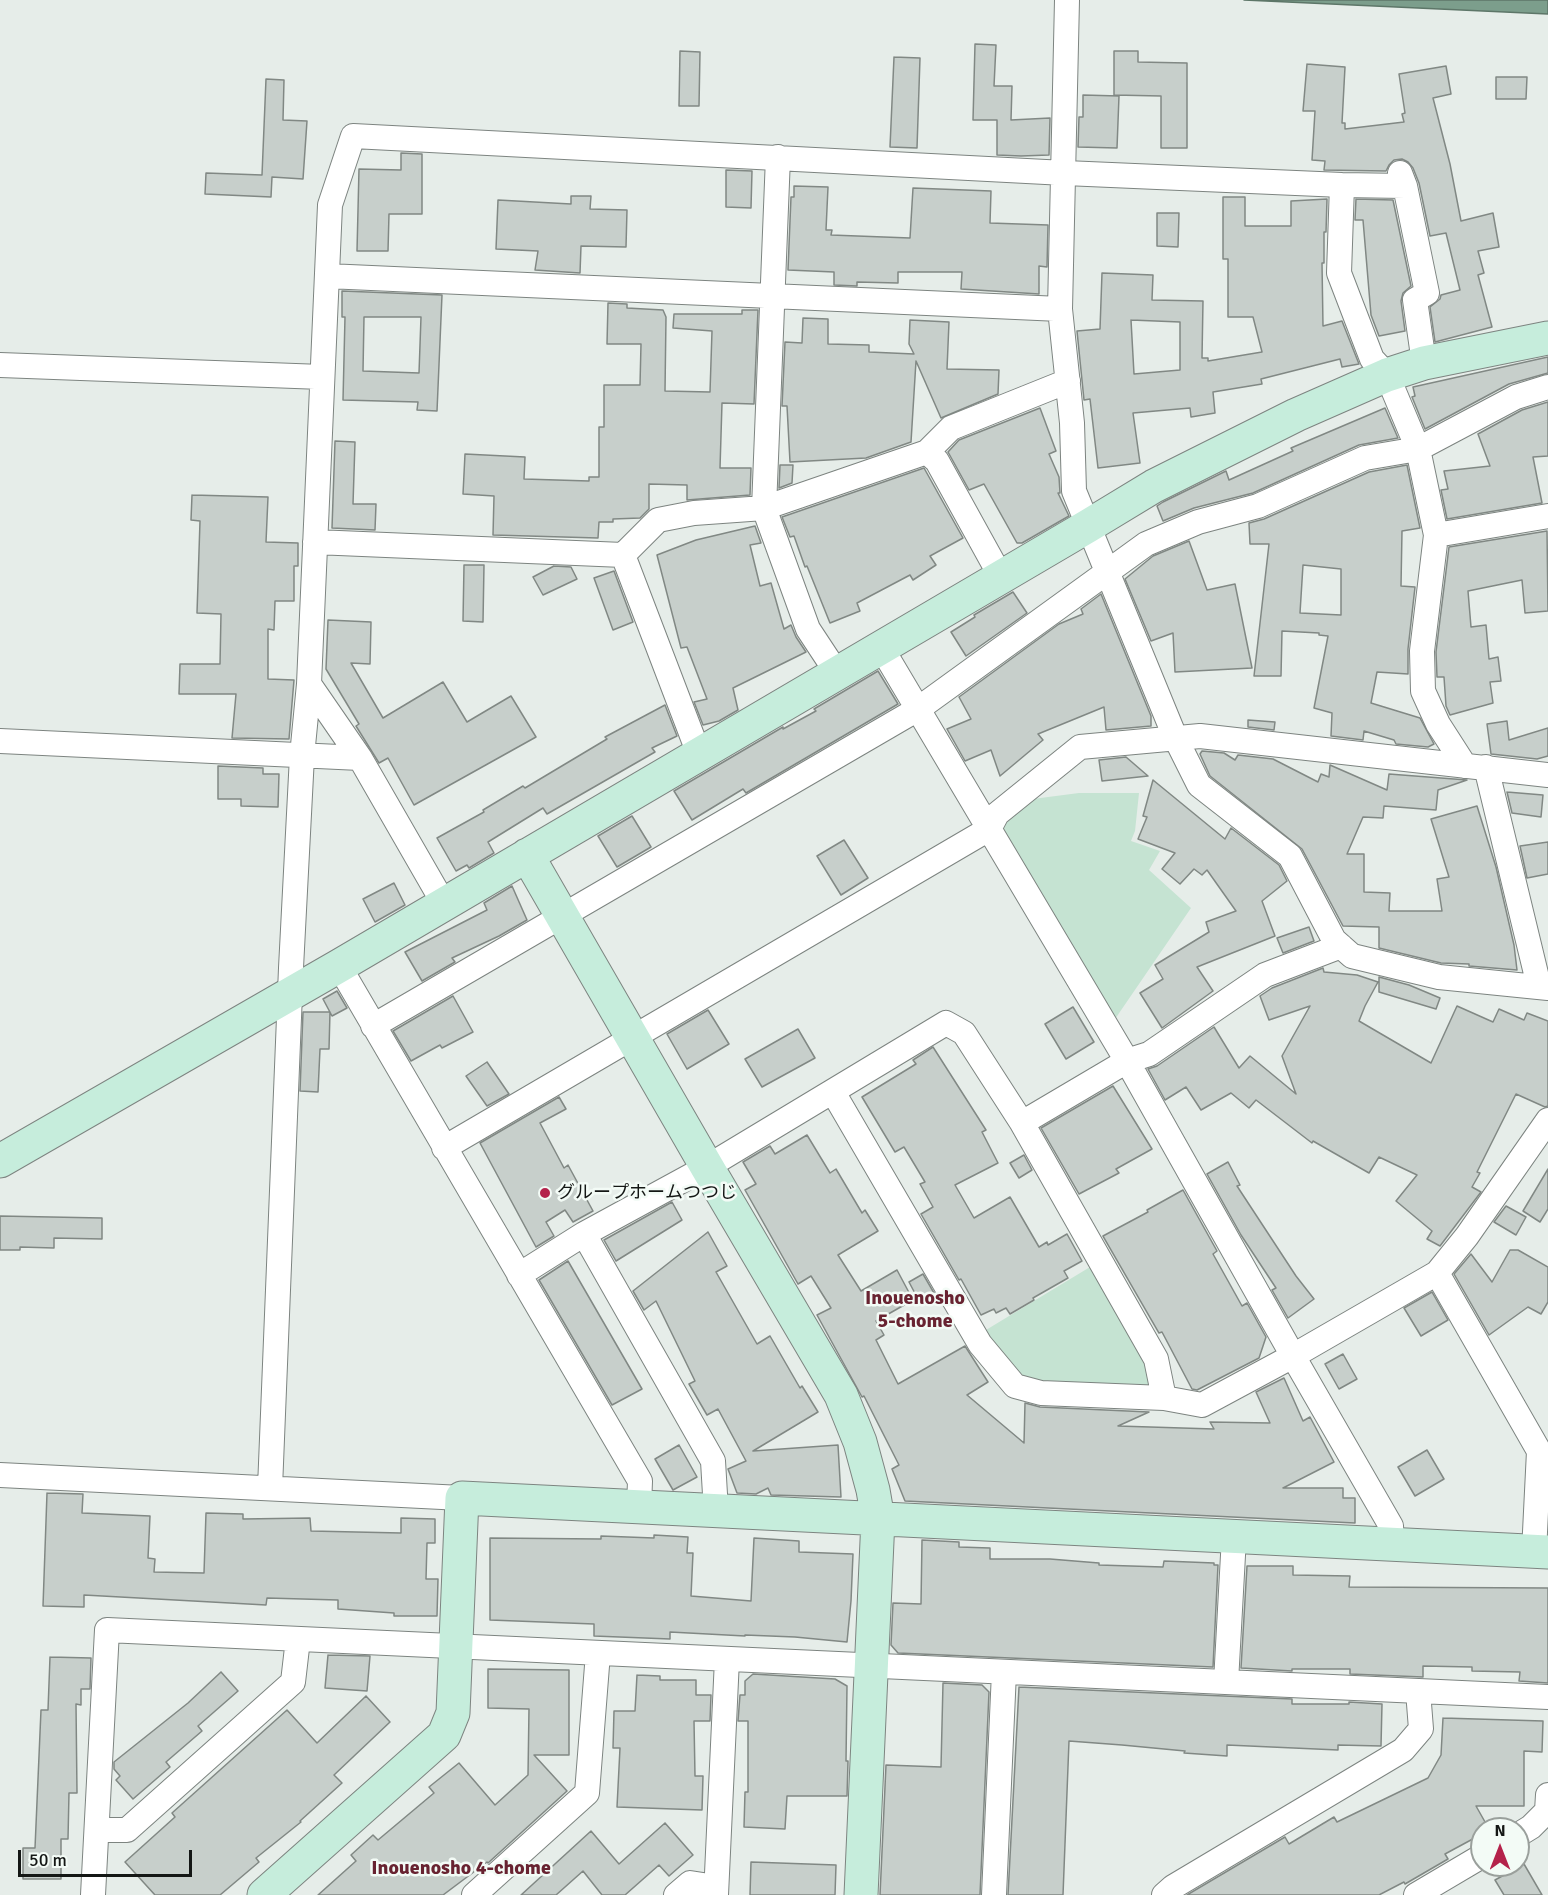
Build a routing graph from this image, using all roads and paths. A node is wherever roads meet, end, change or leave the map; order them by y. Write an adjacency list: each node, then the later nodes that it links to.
1 (1067, 0): 3 (street)
2 (778, 157): 3 (street); 5 (street); 6 (street)
3 (1065, 172): 4 (street); 7 (street)
4 (1342, 185): 9 (street); 11 (street)
5 (327, 276): 6 (street); 12 (street)
6 (771, 297): 7 (street); 17 (street)
7 (1060, 309): 13 (street)
8 (1548, 338): 9 (street)
9 (1424, 363): 11 (street)
10 (0, 365): 12 (street)
11 (1388, 375): 15 (street); 19 (street)
12 (322, 377): 21 (street)
13 (1068, 381): 16 (street); 19 (street)
14 (1548, 387): 15 (street)
15 (1418, 449): 20 (street); 23 (street)
16 (927, 452): 17 (street); 24 (street)
17 (764, 508): 22 (street); 26 (street)
18 (1548, 516): 20 (street)
19 (1088, 526): 23 (street); 24 (street)
20 (1436, 535): 34 (street)
21 (315, 542): 22 (street); 27 (street)
22 (623, 555): 31 (street)
23 (1108, 571): 28 (street); 29 (street)
24 (1001, 577): 25 (street)
25 (881, 647): 26 (street); 28 (street)
26 (837, 673): 31 (street)
27 (309, 684): 32 (street); 33 (street)
28 (918, 709): 36 (street); 39 (street)
29 (1175, 737): 34 (street); 36 (street); 40 (street)
30 (0, 741): 32 (street)
31 (699, 754): 37 (street)
32 (302, 756): 33 (street); 43 (street)
33 (360, 758): 38 (street)
34 (1476, 767): 35 (street); 42 (street)
35 (1548, 775)
36 (989, 830): 45 (street); 46 (street)
37 (527, 855): 38 (street); 39 (street)
38 (444, 904): 41 (street)
39 (562, 915): 44 (street); 45 (street)
40 (1341, 946): 42 (street); 46 (street)
41 (339, 966): 43 (street); 44 (street)
42 (1543, 987)
43 (291, 994): 51 (street); 60 (street)
44 (374, 1026): 50 (street)
45 (632, 1037): 50 (street); 52 (street)
46 (1127, 1062): 49 (street); 56 (street)
47 (832, 1092): 49 (street); 52 (street); 57 (street)
48 (1548, 1120): 54 (street)
49 (1022, 1123): 57 (street)
50 (444, 1148): 55 (street)
51 (0, 1161)
52 (707, 1167): 53 (street); 64 (street)
53 (584, 1234): 55 (street); 63 (street)
54 (1437, 1273): 56 (street); 58 (street)
55 (519, 1275): 62 (street)
56 (1293, 1356): 57 (street); 66 (street)
57 (1164, 1398)
58 (1544, 1448): 67 (street)
59 (0, 1475): 60 (street)
60 (270, 1488): 61 (street)
61 (462, 1498): 62 (street); 69 (street)
62 (639, 1507): 63 (street)
63 (716, 1511): 64 (street)
64 (878, 1519): 65 (street); 72 (street)
65 (1234, 1537): 66 (street); 74 (street)
66 (1392, 1544): 67 (street)
67 (1541, 1552)
68 (297, 1639): 69 (street); 79 (street); 79 (street)
69 (455, 1646): 70 (street); 83 (street)
70 (598, 1653): 71 (street); 84 (street)
71 (727, 1659): 72 (street); 81 (street)
72 (871, 1666): 73 (street); 86 (street)
73 (1004, 1672): 74 (street); 87 (street)
74 (1226, 1682): 75 (street)
75 (1418, 1691): 76 (street); 88 (street)
76 (1548, 1697)
77 (1548, 1795): 78 (street)
78 (1530, 1828)
79 (97, 1830): 82 (street)
80 (1470, 1863): 89 (street)
81 (716, 1891): 85 (street)
82 (93, 1895)
83 (264, 1895)
84 (474, 1895)
85 (676, 1895)
86 (861, 1895)
87 (994, 1895)
88 (1164, 1895)
89 (1416, 1895)

